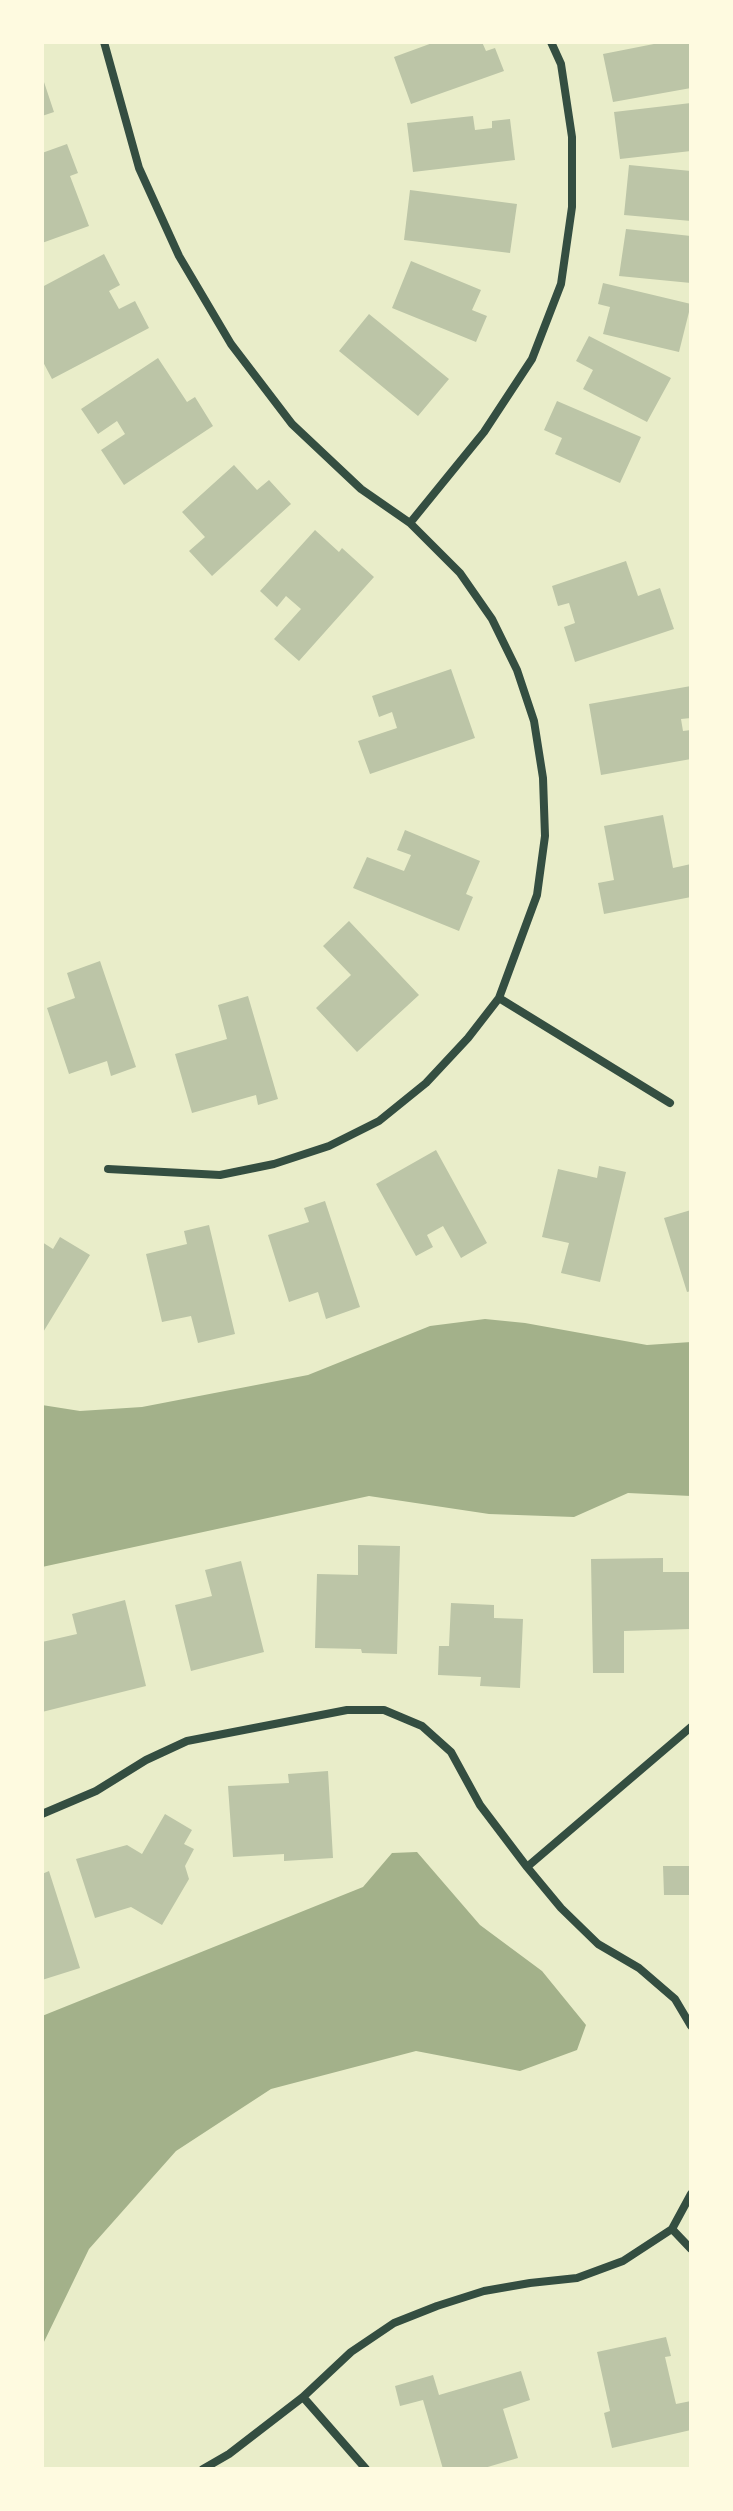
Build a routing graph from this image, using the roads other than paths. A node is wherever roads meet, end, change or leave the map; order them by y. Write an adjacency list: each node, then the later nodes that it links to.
1 (104, 42): 3 (street)
2 (551, 42): 3 (street)
3 (410, 523): 4 (street)
4 (499, 998): 5 (street); 6 (street)
5 (670, 1103)
6 (108, 1169)
7 (691, 1727): 9 (street)
8 (42, 1814): 9 (street)
9 (527, 1867): 10 (street)
10 (691, 2026)
11 (691, 2194): 12 (street)
12 (672, 2229): 13 (street); 14 (street)
13 (691, 2249)
14 (303, 2397): 15 (street); 16 (street)
15 (203, 2469)
16 (366, 2469)

